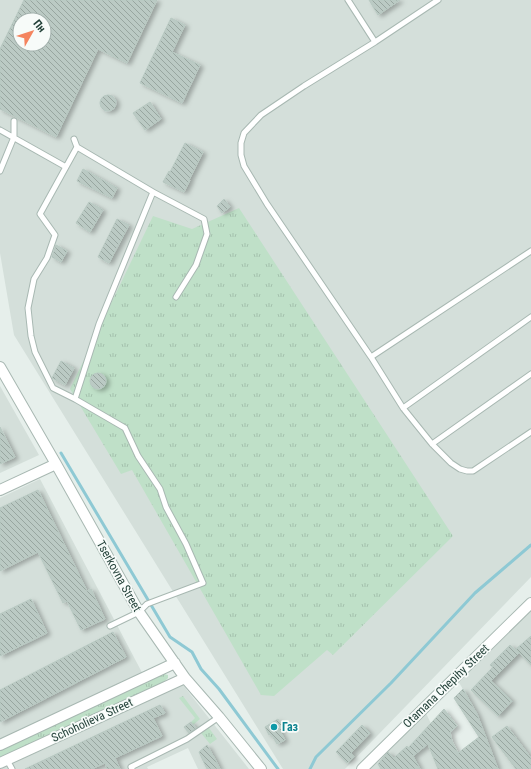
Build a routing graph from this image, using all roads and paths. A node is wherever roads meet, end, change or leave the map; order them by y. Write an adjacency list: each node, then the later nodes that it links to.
1 (348, 0): 3 (lane)
2 (438, 0): 3 (lane)
3 (375, 42): 15 (lane)
4 (14, 121): 6 (lane)
5 (0, 130): 6 (lane)
6 (14, 137): 9 (lane); 10 (lane)
7 (74, 139): 8 (lane)
8 (77, 147): 9 (lane); 11 (lane)
9 (66, 167): 18 (lane)
10 (0, 171)
11 (153, 192): 13 (lane); 18 (lane)
12 (531, 251): 15 (lane)
13 (176, 297)
14 (531, 317): 19 (lane)
15 (371, 357): 19 (lane)
16 (1, 372): 22 (street, Tserkovna Street)
17 (531, 374): 21 (lane)
18 (75, 399): 25 (lane)
19 (403, 408): 21 (lane)
20 (531, 432): 21 (lane)
21 (432, 444)
22 (56, 464): 23 (street); 25 (street, Tserkovna Street)
23 (0, 490)
24 (531, 603): 35 (street, Otamana Chepihy Street)
25 (139, 612): 26 (lane); 27 (street, Tserkovna Street)
26 (110, 626)
27 (175, 663): 28 (street, Tserkovna Street); 30 (street, Schoholieva Street)
28 (185, 678): 29 (street, Tserkovna Street); 31 (street, Schoholieva Street)
29 (219, 717): 33 (lane); 34 (street, Tserkovna Street)
30 (0, 745)
31 (3, 761): 32 (lane)
32 (12, 769)
33 (132, 769)
34 (261, 769)
35 (362, 769)

